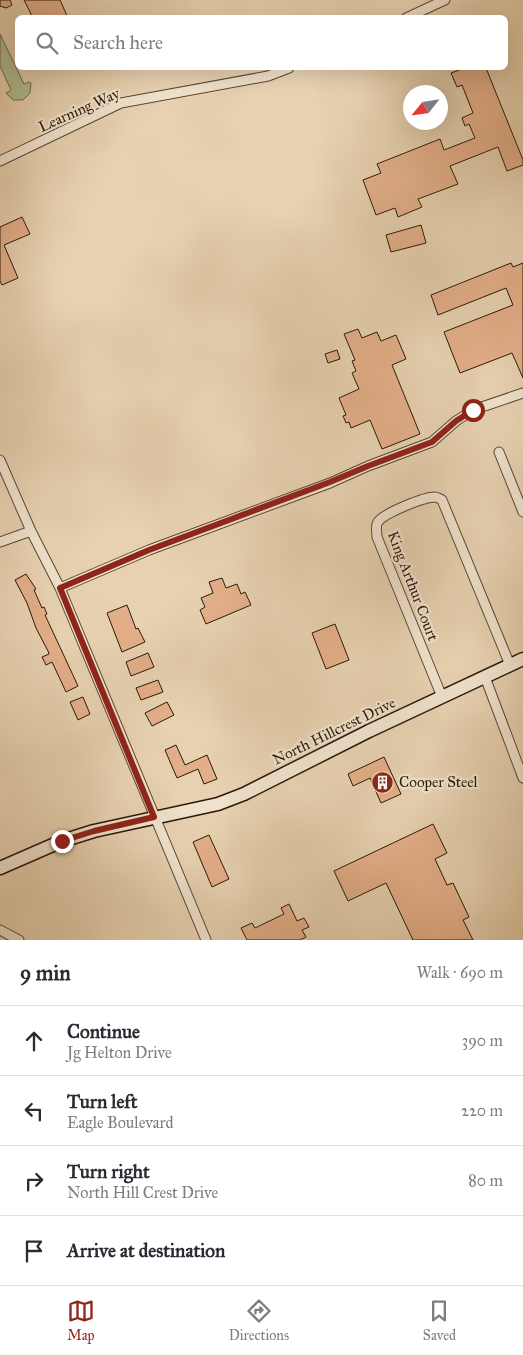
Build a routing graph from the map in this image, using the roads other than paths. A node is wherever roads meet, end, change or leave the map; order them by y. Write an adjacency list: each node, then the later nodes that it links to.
1 (445, 0): 2 (street)
2 (412, 15)
3 (284, 70): 4 (street, Learning Way)
4 (0, 161)
5 (523, 393): 11 (street)
6 (499, 452): 8 (street)
7 (0, 460): 9 (street)
8 (523, 512)
9 (31, 531): 10 (street); 11 (street)
10 (0, 542)
11 (60, 588): 17 (street)
12 (523, 659): 13 (street, North Hillcrest Drive)
13 (510, 665): 14 (street, North Hillcrest Drive); 15 (street, King Arthur Court)
14 (485, 678): 15 (street, North Hillcrest Drive); 16 (street)
15 (442, 697): 17 (street, North Hillcrest Drive)
16 (523, 778)
17 (154, 817): 18 (street, North Hillcrest Drive); 21 (street)
18 (0, 868)
19 (0, 930): 20 (street)
20 (19, 940)
21 (206, 940)

